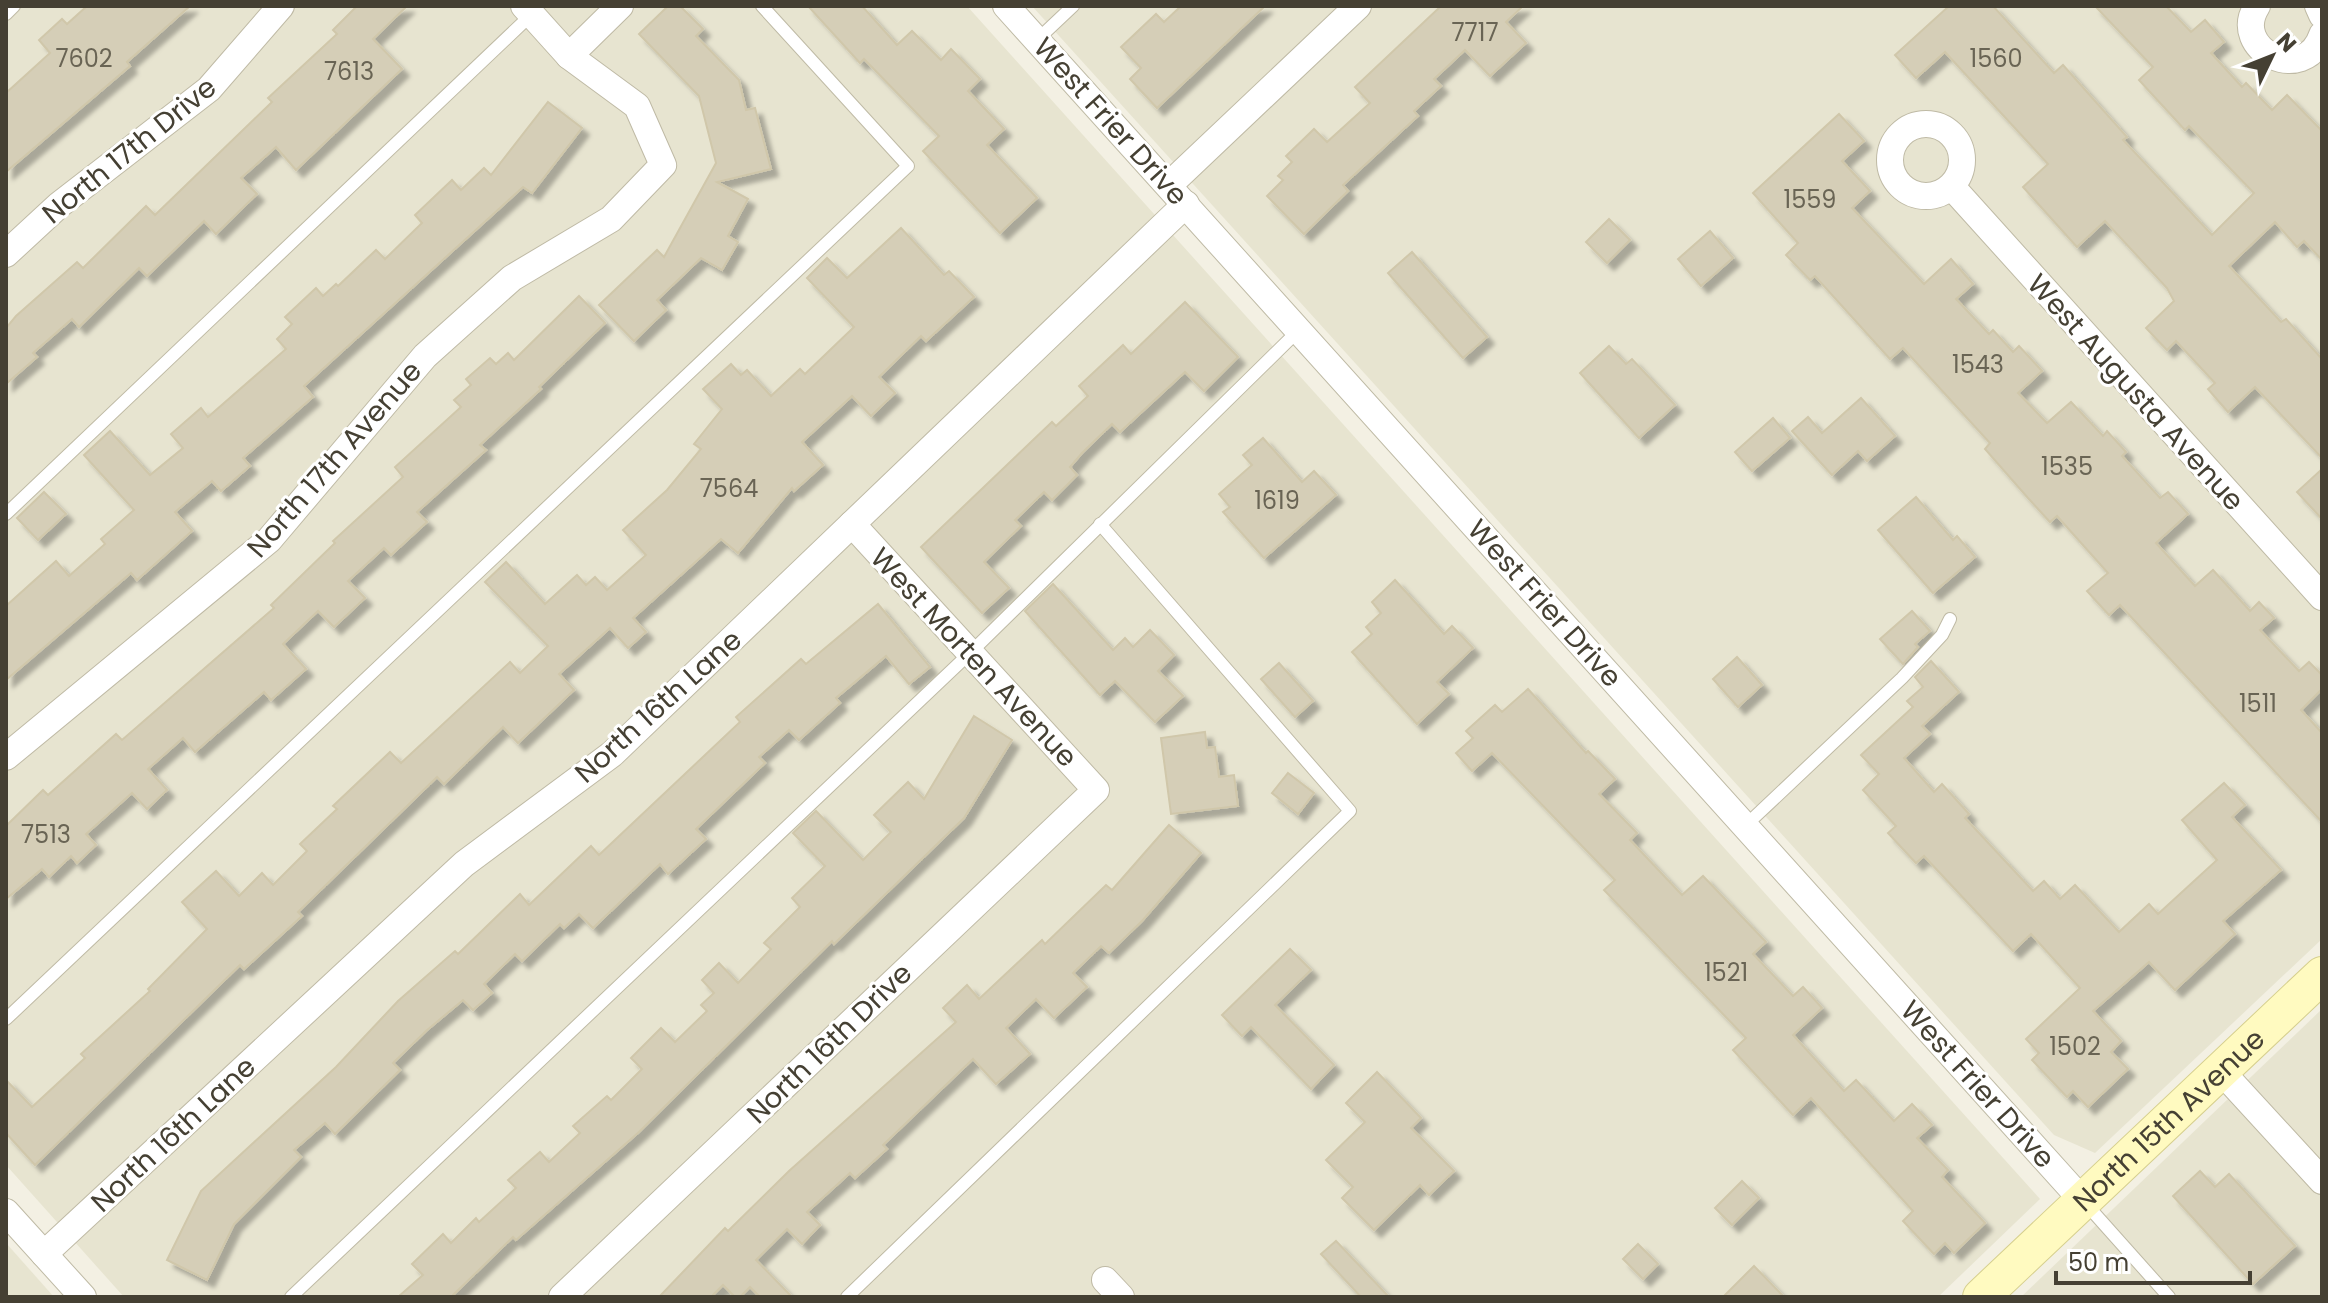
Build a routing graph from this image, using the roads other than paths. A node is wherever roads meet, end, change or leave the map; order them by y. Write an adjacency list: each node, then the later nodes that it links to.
1 (14, 6): 11 (lane)
2 (281, 6): 18 (street, North 17th Drive)
3 (620, 6): 15 (street)
4 (762, 6): 30 (lane)
5 (1006, 6): 13 (street, West Frier Drive)
6 (1073, 6): 13 (lane)
7 (1358, 6): 17 (street, North 16th Lane)
8 (2257, 6): 14 (street)
9 (2318, 6): 12 (street)
10 (528, 10): 15 (street); 20 (lane)
11 (6, 14)
12 (2322, 15)
13 (1037, 40): 17 (street, West Frier Drive)
14 (2319, 49)
15 (569, 56): 26 (street, North 17th Avenue)
16 (1952, 187): 23 (street, West Augusta Avenue)
17 (1178, 195): 19 (street, West Frier Drive); 21 (street, North 16th Lane)
18 (6, 254)
19 (1299, 330): 22 (lane); 28 (street, West Frier Drive)
20 (6, 514)
21 (852, 524): 25 (street, West Morten Avenue); 35 (street, North 16th Lane)
22 (1100, 524): 25 (lane); 39 (lane)
23 (2322, 597)
24 (1950, 619): 28 (lane)
25 (970, 653): 27 (street, West Morten Avenue); 37 (lane)
26 (6, 757)
27 (1096, 790): 38 (street, North 16th Drive)
28 (1745, 826): 33 (street, West Frier Drive)
29 (2322, 975): 31 (street, North 15th Avenue)
30 (6, 1019)
31 (2221, 1071): 32 (street); 33 (street, North 15th Avenue)
32 (2322, 1181)
33 (2082, 1200): 40 (street, North 15th Avenue); 41 (lane)
34 (6, 1212): 35 (street)
35 (44, 1254): 36 (street)
36 (83, 1297)
37 (291, 1297)
38 (562, 1297)
39 (847, 1297)
40 (1981, 1297)
41 (2169, 1297)

